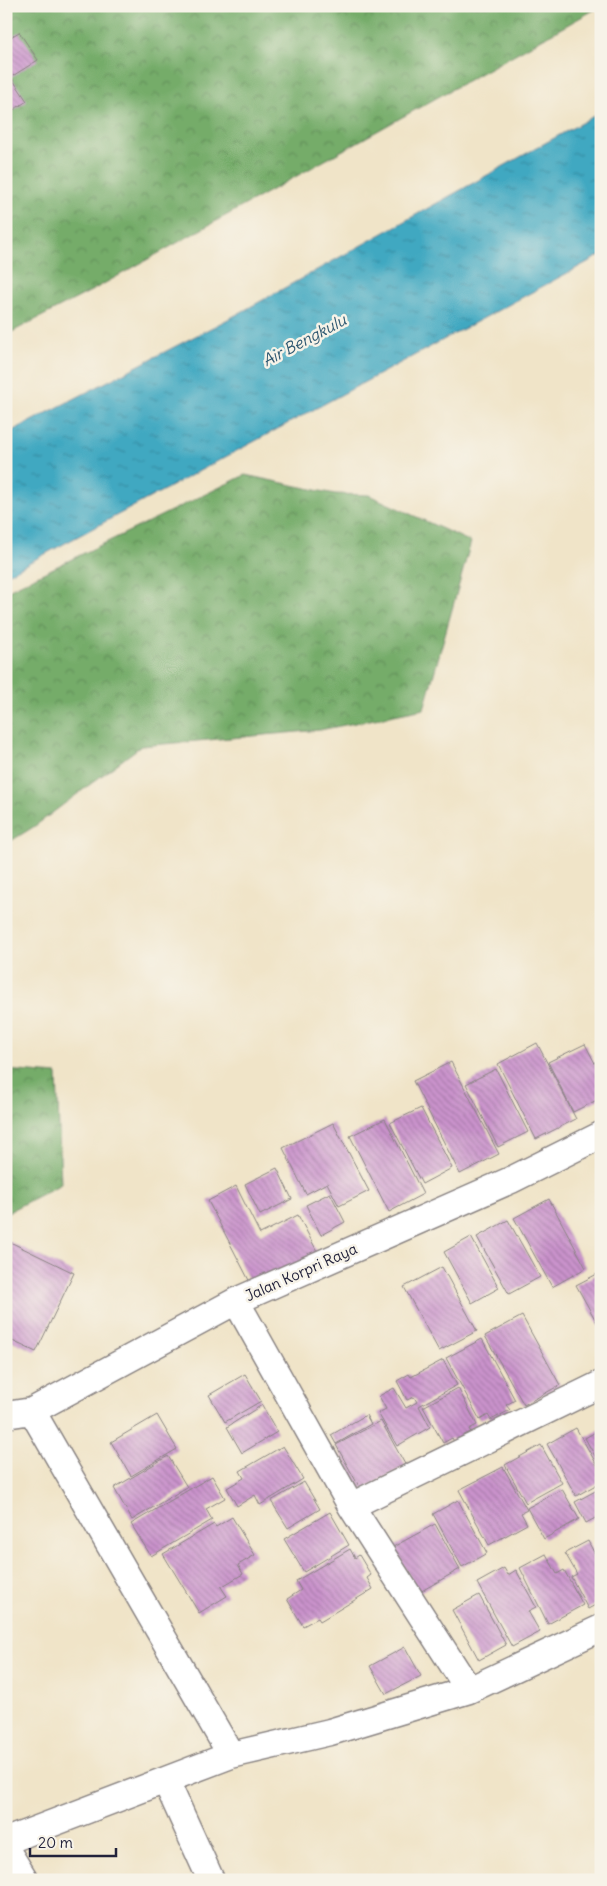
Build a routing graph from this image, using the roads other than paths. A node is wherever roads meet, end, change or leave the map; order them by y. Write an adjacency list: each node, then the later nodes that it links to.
1 (601, 1135): 2 (street, Jalan Korpri Raya)
2 (236, 1300): 4 (street, Jalan Korpri Raya); 6 (street)
3 (601, 1384): 6 (street)
4 (32, 1411): 5 (street, Jalan Korpri Raya); 9 (street)
5 (6, 1415)
6 (351, 1506): 8 (street)
7 (601, 1628): 8 (street)
8 (469, 1690): 9 (street)
9 (231, 1755): 10 (street)
10 (166, 1781): 11 (street); 14 (street)
11 (6, 1841)
12 (6, 1848): 13 (street)
13 (25, 1880)
14 (211, 1880)

